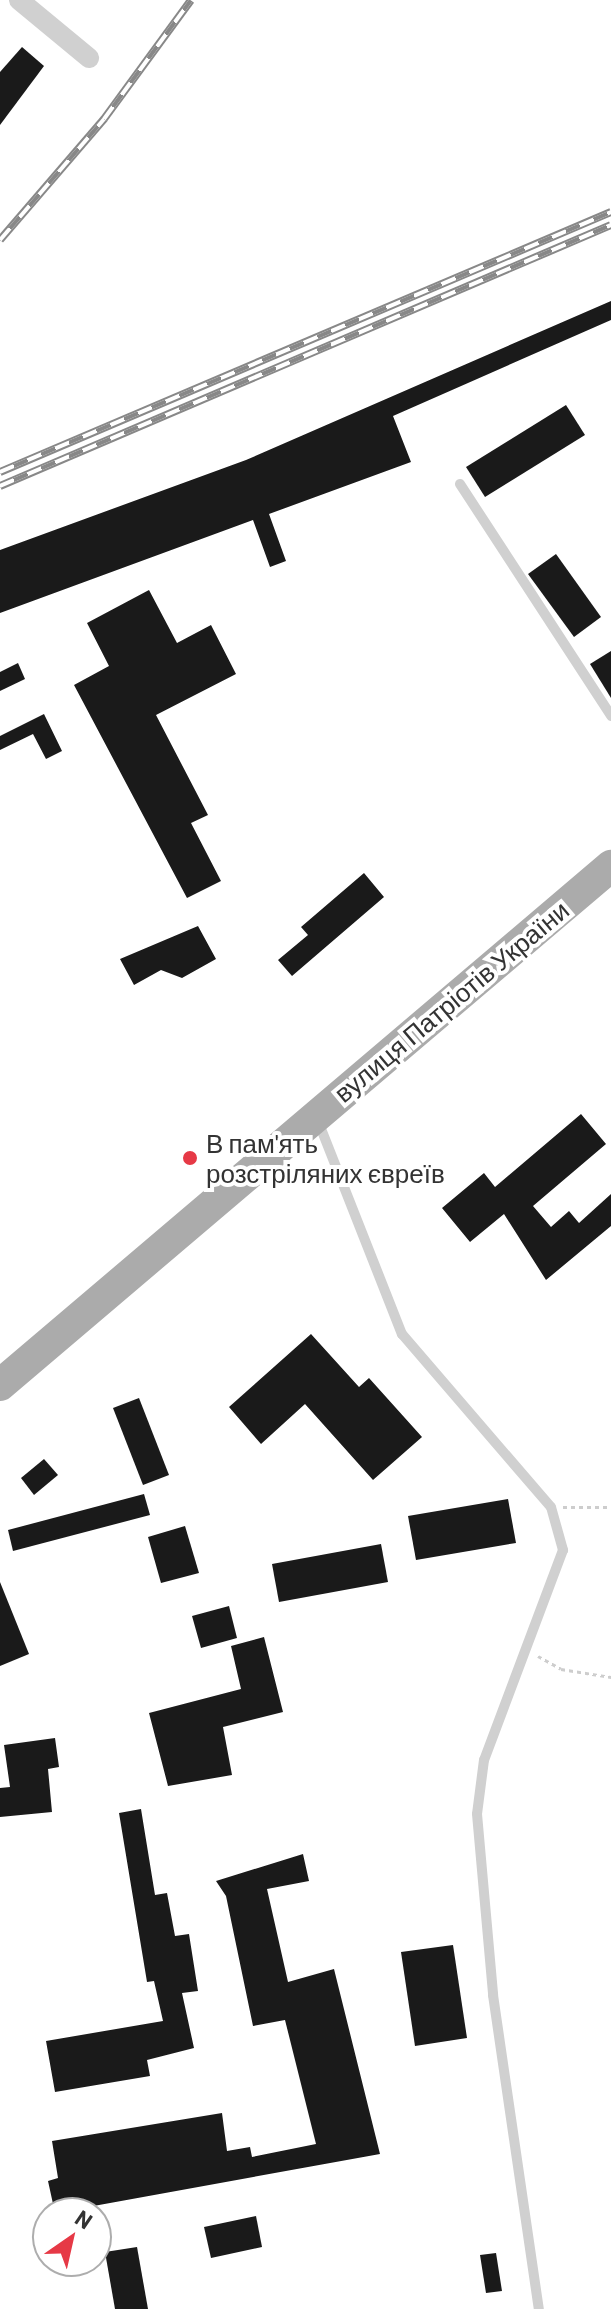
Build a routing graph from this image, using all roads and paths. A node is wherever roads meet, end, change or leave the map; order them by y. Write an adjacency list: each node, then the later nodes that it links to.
1 (19, 0): 2 (street)
2 (89, 58)
3 (460, 484): 4 (lane)
4 (611, 716)
5 (611, 866): 6 (main road, вулиця Патріотів України)
6 (316, 1115): 7 (main road, вулиця Патріотів України); 8 (lane)
7 (0, 1385)
8 (551, 1507): 9 (path); 10 (lane)
9 (611, 1507)
10 (528, 1650): 11 (path); 12 (lane)
11 (611, 1677)
12 (539, 2309)

